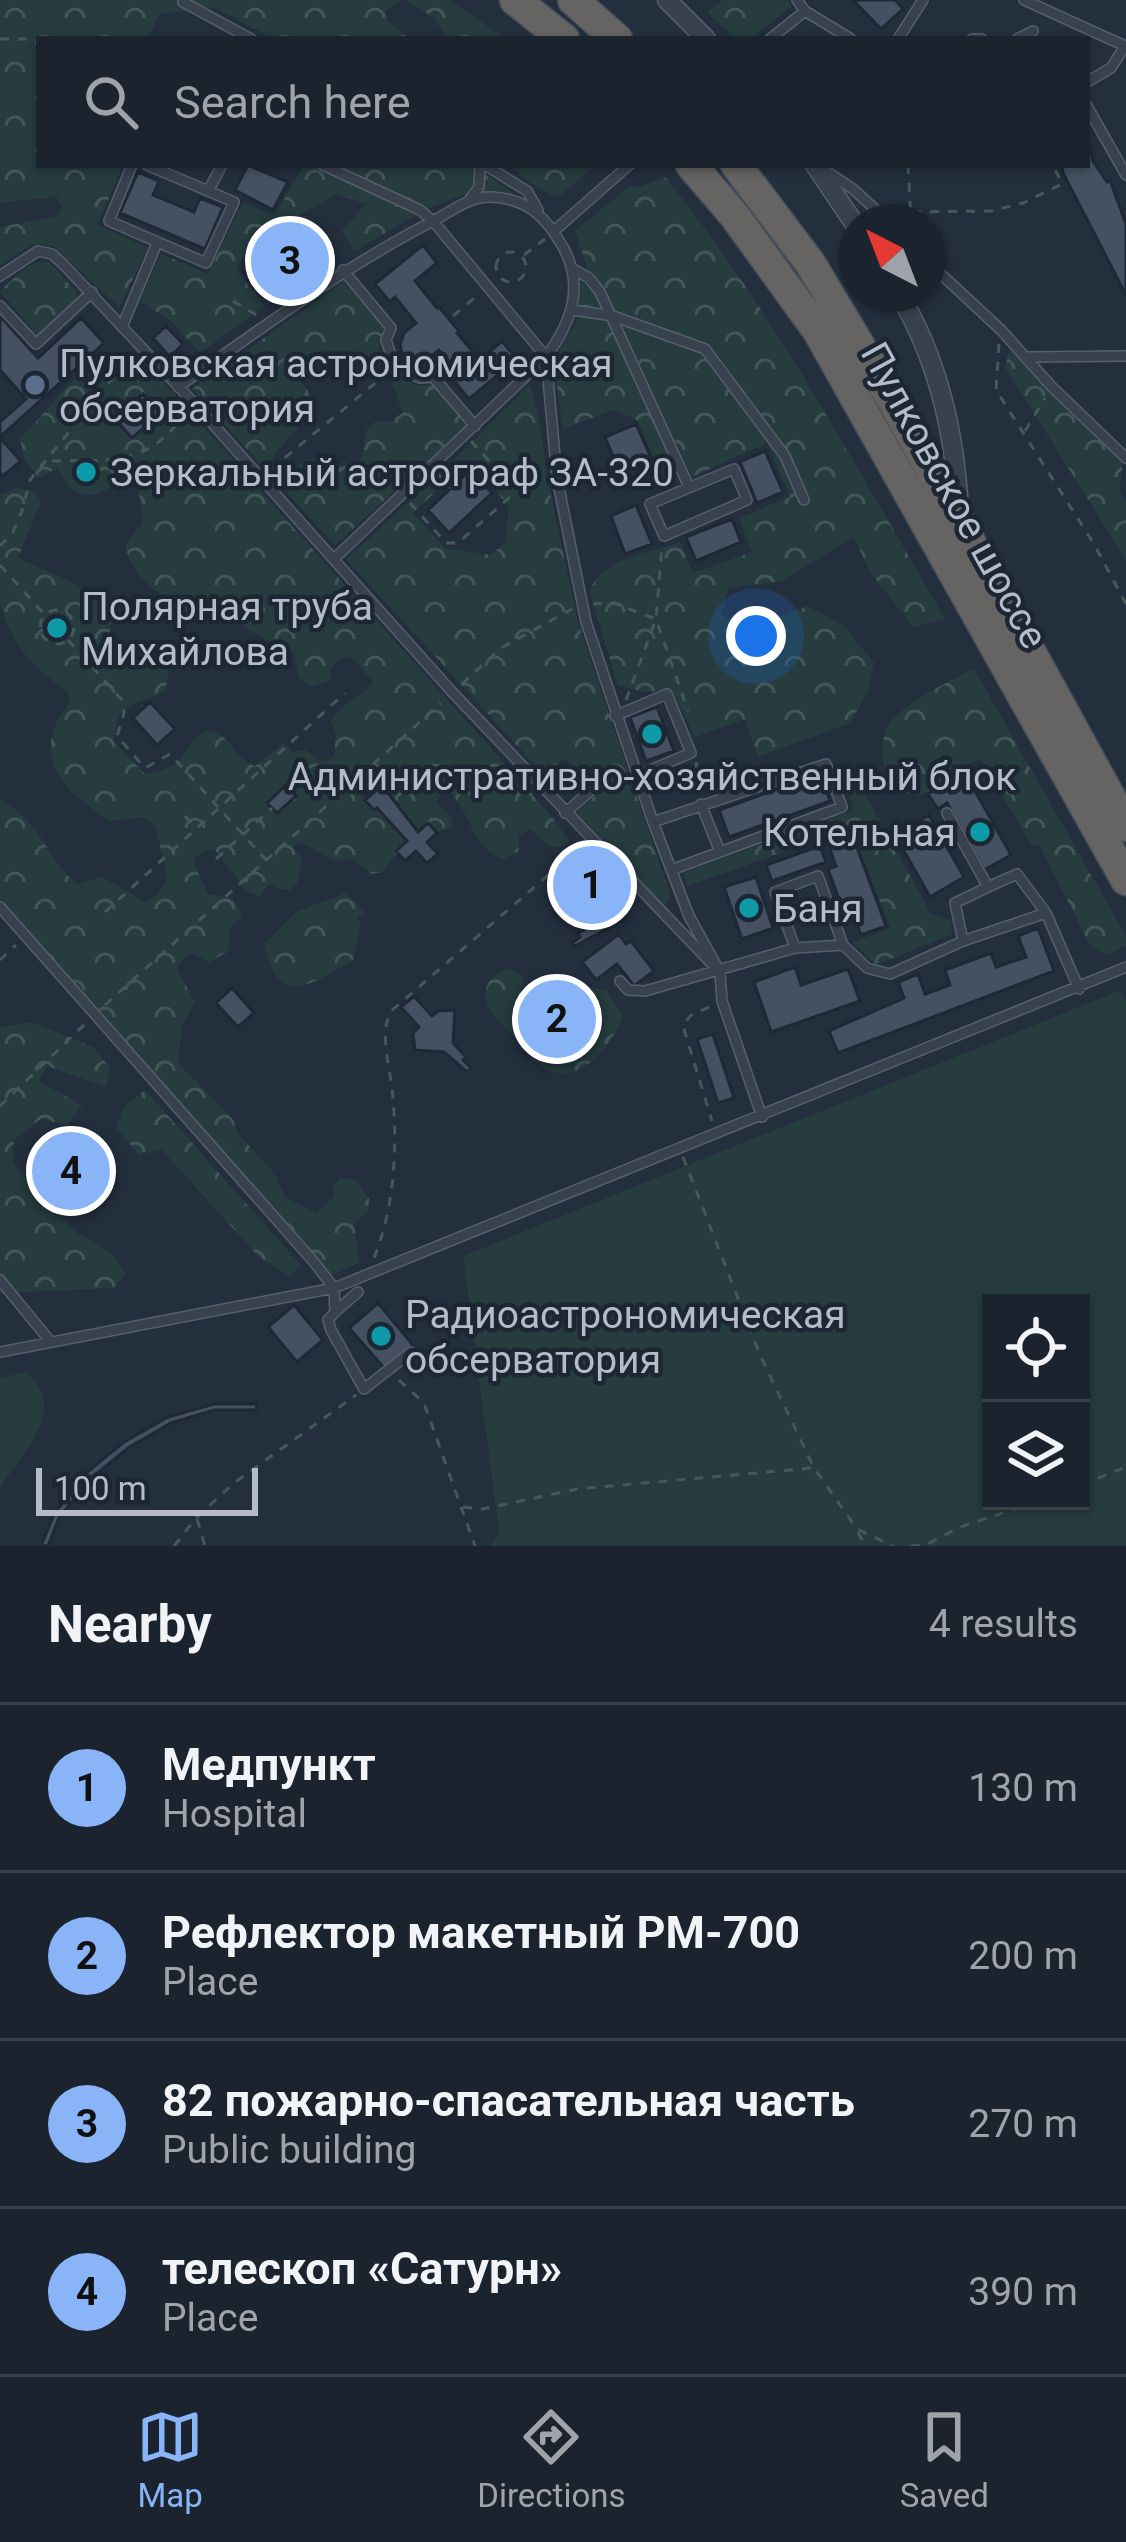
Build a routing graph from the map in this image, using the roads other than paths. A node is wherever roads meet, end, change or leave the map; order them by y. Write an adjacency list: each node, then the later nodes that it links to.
1 (515, 0): 13 (highway)
2 (573, 0): 14 (highway)
3 (667, 0): 15 (street)
4 (796, 0): 8 (lane)
5 (923, 0): 18 (lane)
6 (1024, 0): 20 (lane)
7 (183, 2): 9 (lane)
8 (805, 11): 16 (lane); 17 (lane)
9 (229, 27): 11 (lane); 12 (lane)
10 (1034, 32): 19 (lane)
11 (224, 36)
12 (246, 36)
13 (560, 36)
14 (614, 36)
15 (703, 36)
16 (774, 36)
17 (846, 36)
18 (902, 36)
19 (1024, 36)
20 (1125, 46): 21 (lane)
21 (1090, 80)
22 (1090, 111): 34 (lane)
23 (131, 168): 42 (lane)
24 (162, 168): 35 (lane)
25 (219, 168): 35 (lane)
26 (329, 168): 40 (lane)
27 (482, 168): 36 (lane)
28 (487, 168): 39 (lane)
29 (626, 168): 41 (lane)
30 (695, 168): 75 (highway, Пулковское шоссе)
31 (738, 168): 63 (highway, Пулковское шоссе)
32 (817, 168): 37 (street)
33 (821, 168): 38 (lane)
34 (1126, 175)
35 (208, 190): 42 (lane)
36 (470, 200): 39 (lane); 40 (lane)
37 (841, 204)
38 (869, 204)
39 (538, 210): 41 (lane)
40 (433, 221): 44 (lane); 56 (lane)
41 (554, 231): 43 (lane)
42 (157, 243): 54 (lane)
43 (573, 269): 51 (lane); 53 (lane)
44 (339, 273): 58 (lane); 59 (lane)
45 (0, 276): 49 (lane)
46 (946, 280): 48 (lane)
47 (946, 282): 48 (lane)
48 (950, 284): 57 (lane)
49 (92, 292): 50 (lane); 54 (lane)
50 (0, 306)
51 (573, 310): 53 (lane); 56 (lane)
52 (909, 312): 63 (street, Пулковское шоссе)
53 (613, 316): 61 (lane); 62 (lane)
54 (122, 327): 58 (lane)
55 (1126, 356): 57 (lane)
56 (546, 357): 59 (lane); 65 (lane)
57 (1029, 357): 60 (lane)
58 (178, 387): 64 (lane)
59 (475, 426): 64 (lane)
60 (1126, 458)
61 (689, 488): 61 (lane)
62 (804, 500)
63 (960, 521): 72 (highway, Пулковское шоссе)
64 (334, 559): 69 (lane)
65 (618, 714): 66 (lane); 66 (lane)
66 (636, 776): 71 (lane)
67 (590, 793): 69 (lane)
68 (701, 804): 71 (lane); 73 (lane); 73 (lane)
69 (566, 813): 80 (lane)
70 (947, 813): 76 (lane)
71 (652, 822): 74 (lane)
72 (1126, 826)
73 (720, 852): 74 (lane)
74 (671, 870): 79 (lane)
75 (1126, 880)
76 (988, 887): 78 (lane); 81 (lane)
77 (0, 907): 90 (lane)
78 (1046, 913): 81 (lane); 87 (lane)
79 (689, 916): 80 (lane); 85 (lane)
80 (672, 925): 85 (lane)
81 (963, 941): 82 (lane)
82 (843, 945): 83 (lane); 83 (lane)
83 (795, 948): 85 (lane)
84 (1126, 967): 87 (lane)
85 (720, 972): 86 (lane); 88 (lane)
86 (620, 982)
87 (1079, 989): 88 (lane)
88 (762, 1117): 90 (lane)
89 (0, 1280): 93 (lane)
90 (334, 1288): 92 (lane); 93 (lane)
91 (358, 1292): 92 (lane)
92 (335, 1312): 95 (lane)
93 (50, 1341): 94 (lane)
94 (0, 1352)
95 (411, 1352)

